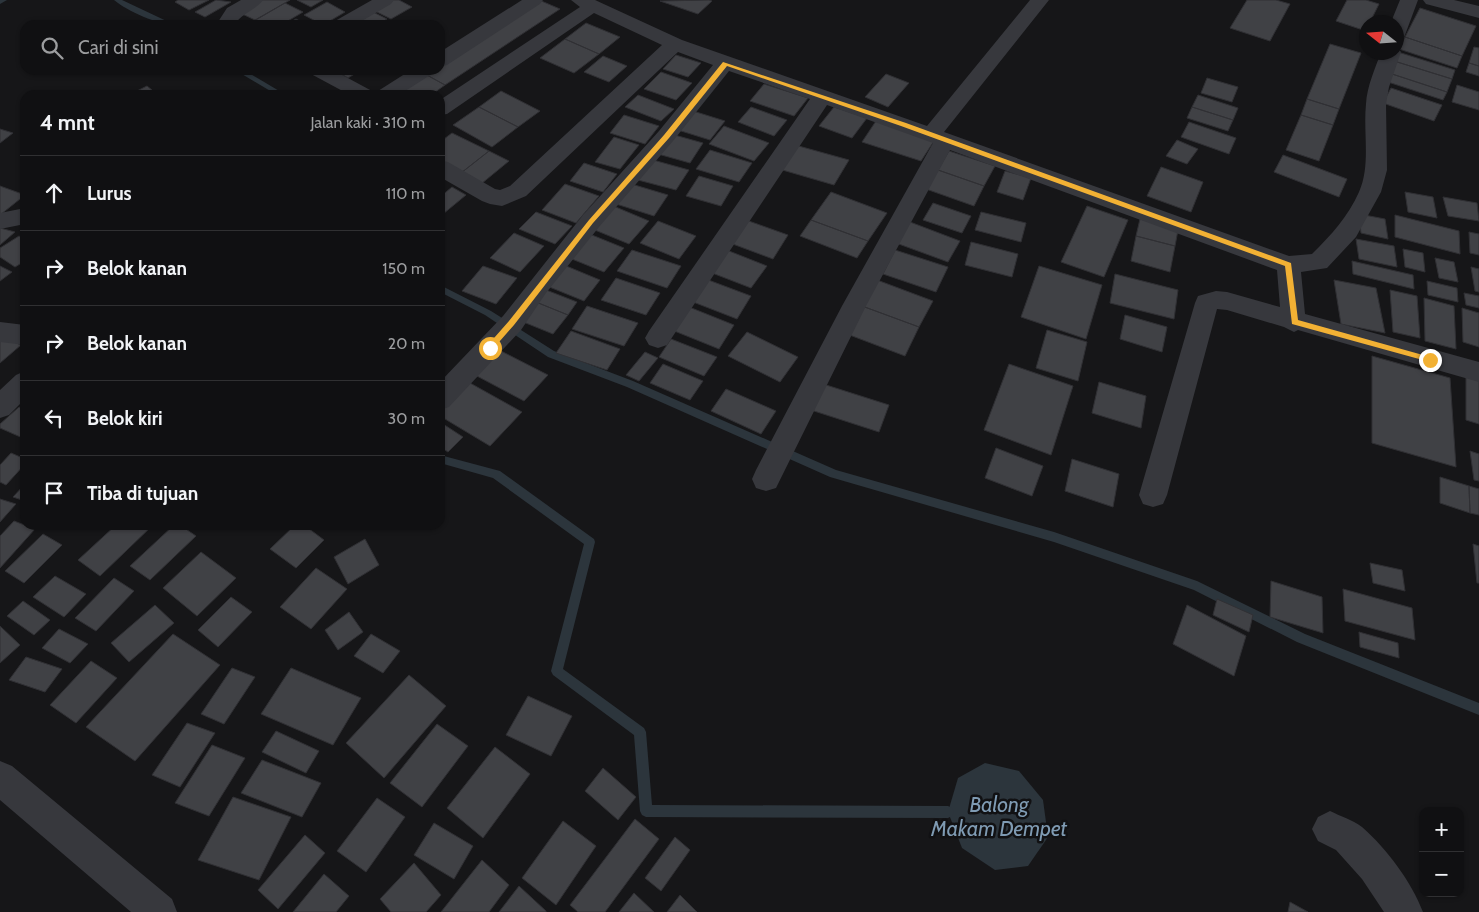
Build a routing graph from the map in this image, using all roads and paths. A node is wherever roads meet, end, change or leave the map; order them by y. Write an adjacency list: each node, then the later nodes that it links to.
1 (254, 0): 10 (street)
2 (385, 0): 11 (street)
3 (534, 0): 13 (street)
4 (1040, 0): 22 (street)
5 (1409, 0): 9 (street)
6 (1432, 0): 8 (street)
7 (586, 3): 12 (street); 21 (street)
8 (1479, 12)
9 (1403, 15)
10 (228, 20)
11 (351, 20)
12 (675, 44): 15 (street); 23 (street)
13 (445, 57)
14 (1388, 60): 26 (street)
15 (725, 63): 20 (street); 33 (street)
16 (327, 75): 18 (street)
17 (417, 75): 19 (street)
18 (356, 90)
19 (393, 90)
20 (823, 96): 22 (street); 30 (street)
21 (445, 105)
22 (938, 137): 26 (street); 35 (street)
23 (445, 170)
24 (20, 217): 25 (street)
25 (0, 221)
26 (1288, 265): 27 (street)
27 (1294, 322): 31 (street); 36 (street)
28 (0, 332): 29 (street)
29 (20, 334)
30 (658, 338)
31 (1479, 372)
32 (20, 387): 34 (street)
33 (445, 394)
34 (0, 407)
35 (771, 468)
36 (1153, 495)
37 (0, 778): 39 (street)
38 (1330, 829): 40 (street)
39 (159, 912)
40 (1405, 912)

